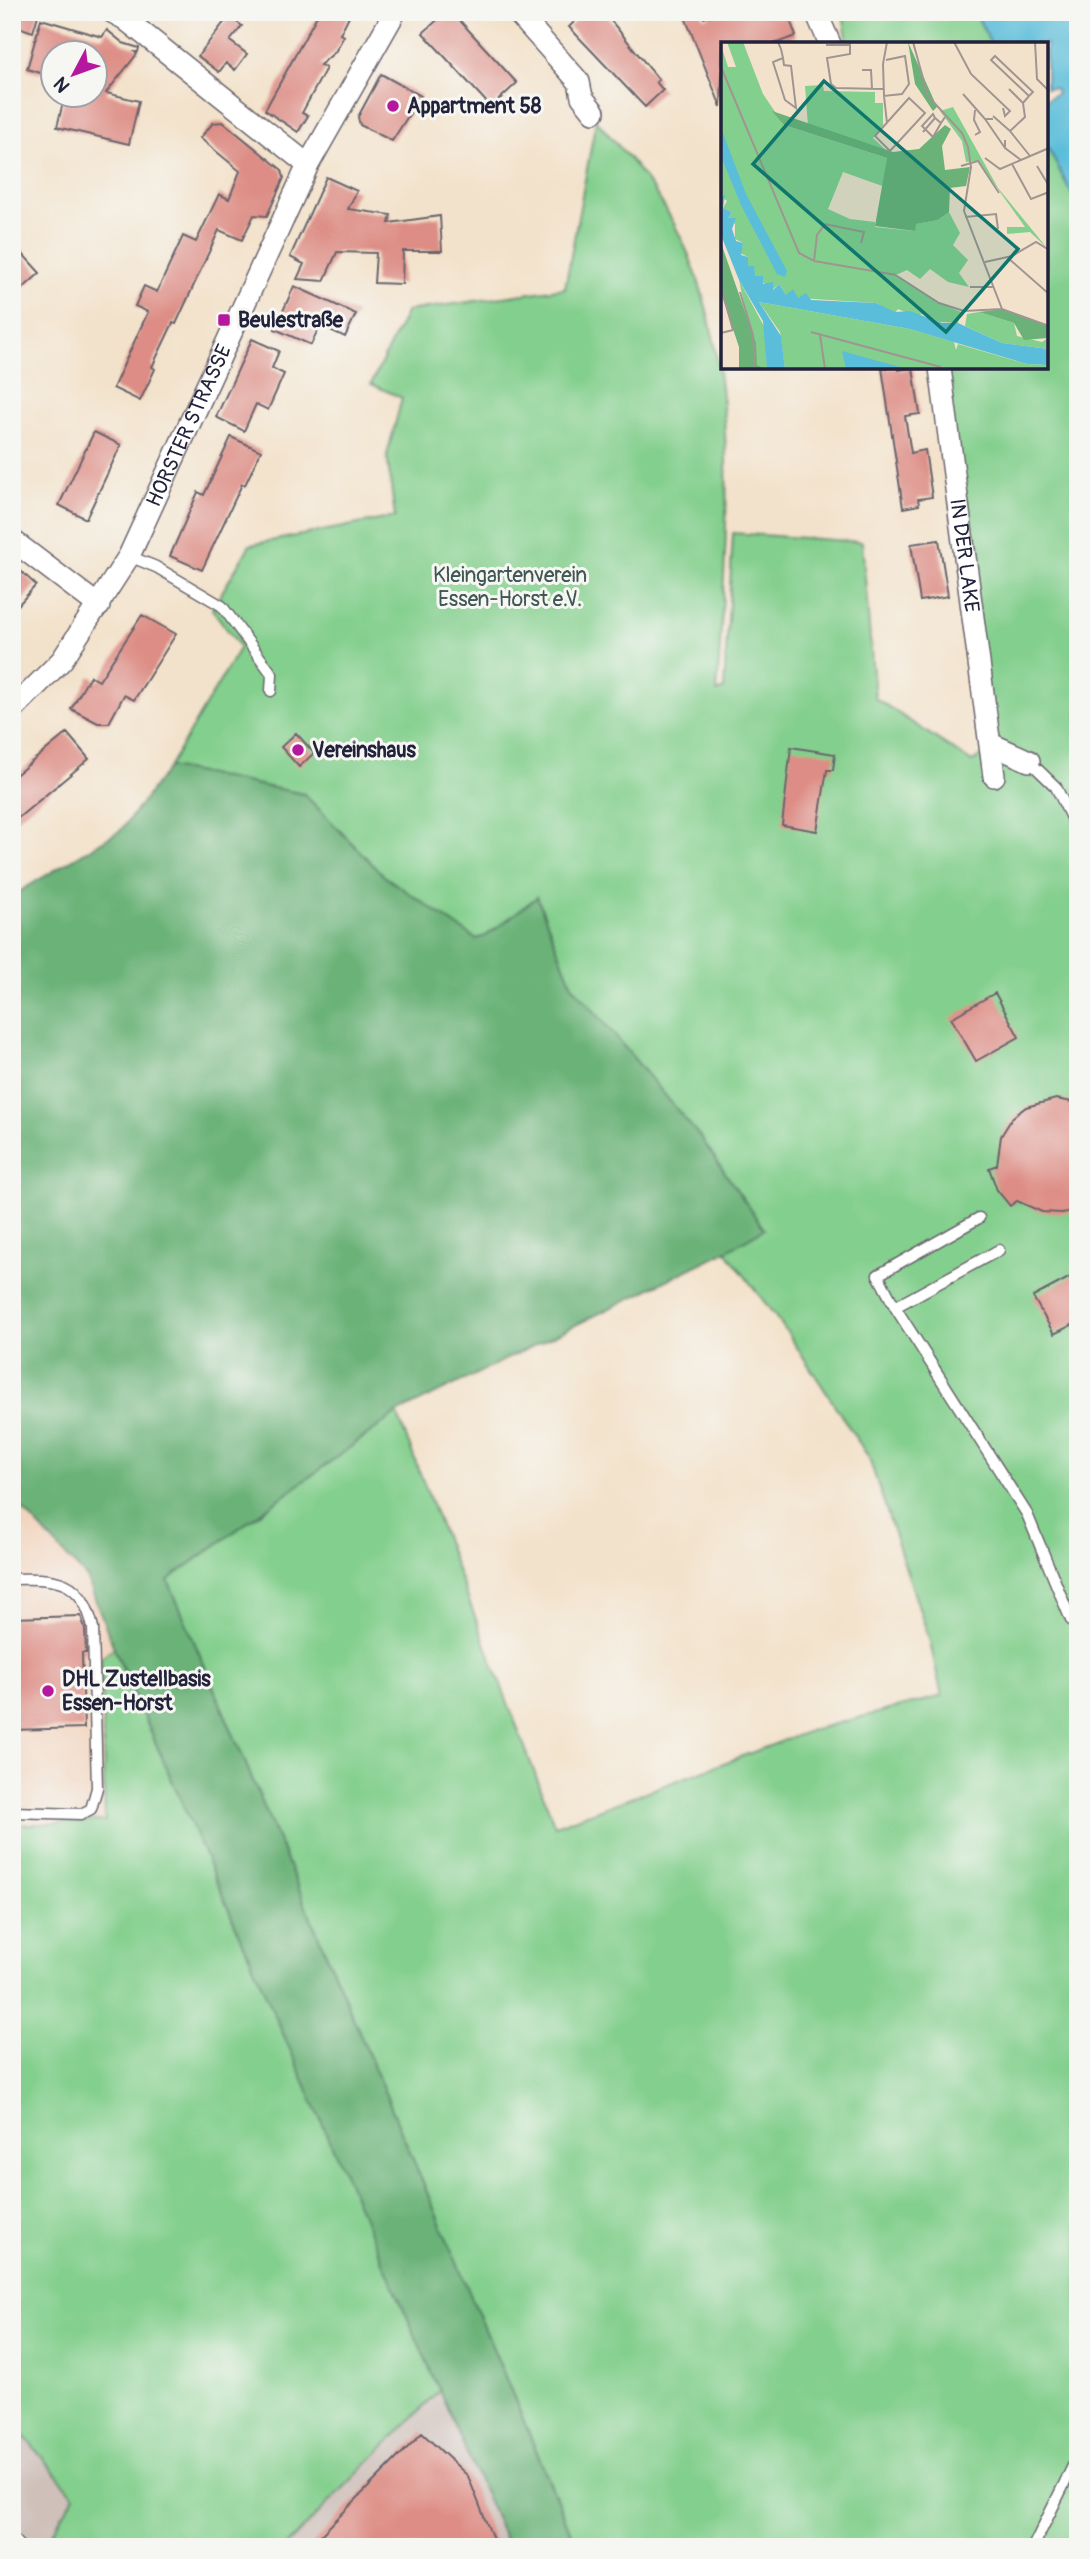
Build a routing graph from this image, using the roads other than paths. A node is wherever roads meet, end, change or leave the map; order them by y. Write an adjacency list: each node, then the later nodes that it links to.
1 (395, 12): 7 (street, HORSTER STRASSE)
2 (517, 12): 6 (street)
3 (816, 12): 5 (street)
4 (121, 15): 7 (street)
5 (829, 42)
6 (594, 112)
7 (308, 165): 10 (street, HORSTER STRASSE)
8 (940, 369): 14 (street, IN DER LAKE)
9 (12, 540): 11 (street)
10 (129, 556): 11 (street, HORSTER STRASSE); 12 (lane)
11 (99, 606): 13 (street, HORSTER STRASSE)
12 (271, 691)
13 (12, 710)
14 (991, 744): 15 (street); 16 (street, IN DER LAKE)
15 (1029, 761): 17 (lane)
16 (994, 776)
17 (1078, 832)
18 (979, 1218): 20 (lane)
19 (999, 1250): 20 (lane)
20 (895, 1307): 22 (lane)
21 (12, 1579): 23 (lane)
22 (1078, 1625)
23 (12, 1812)
24 (1078, 2456): 27 (lane)
25 (12, 2538): 26 (lane)
26 (20, 2547)
27 (1033, 2547)

